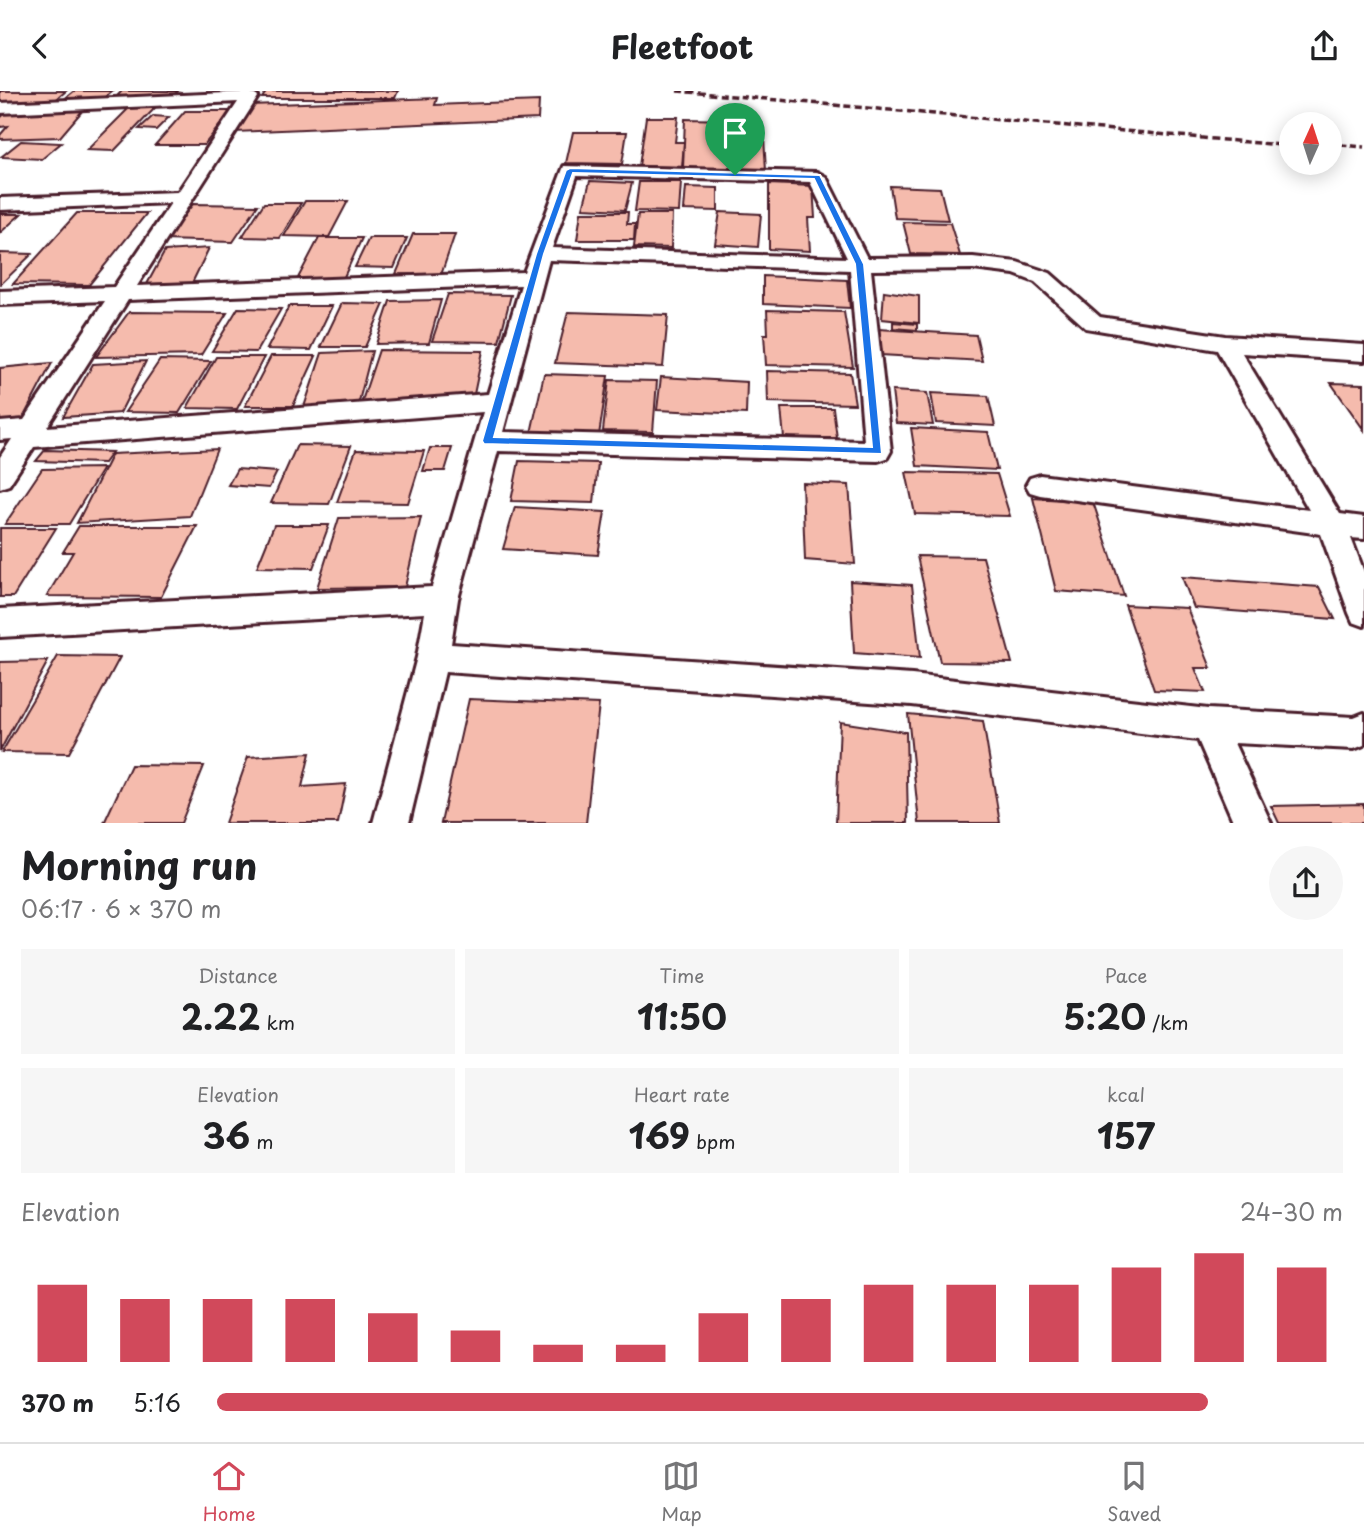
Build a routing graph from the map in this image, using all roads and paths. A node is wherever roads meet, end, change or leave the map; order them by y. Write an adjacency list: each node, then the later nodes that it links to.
1 (0, 108): 2 (street)
2 (185, 198): 3 (street); 6 (street)
3 (0, 204)
4 (860, 264): 5 (street); 5 (street); 8 (street); 13 (street)
5 (537, 266): 6 (street); 10 (street)
6 (120, 292): 7 (street); 12 (street)
7 (0, 298)
8 (1225, 344): 9 (street); 16 (street)
9 (1364, 353)
10 (499, 402): 12 (street); 13 (street)
11 (0, 431): 12 (street)
12 (29, 433): 14 (street)
13 (488, 441): 18 (street)
14 (0, 478)
15 (1040, 485): 16 (street)
16 (1334, 526): 17 (street); 19 (street)
17 (1364, 528)
18 (443, 599): 20 (street); 21 (street)
19 (1364, 613)
20 (0, 623)
21 (433, 657): 22 (street); 24 (street)
22 (1208, 725): 23 (street); 25 (street)
23 (1364, 729)
24 (391, 823)
25 (1253, 823)

